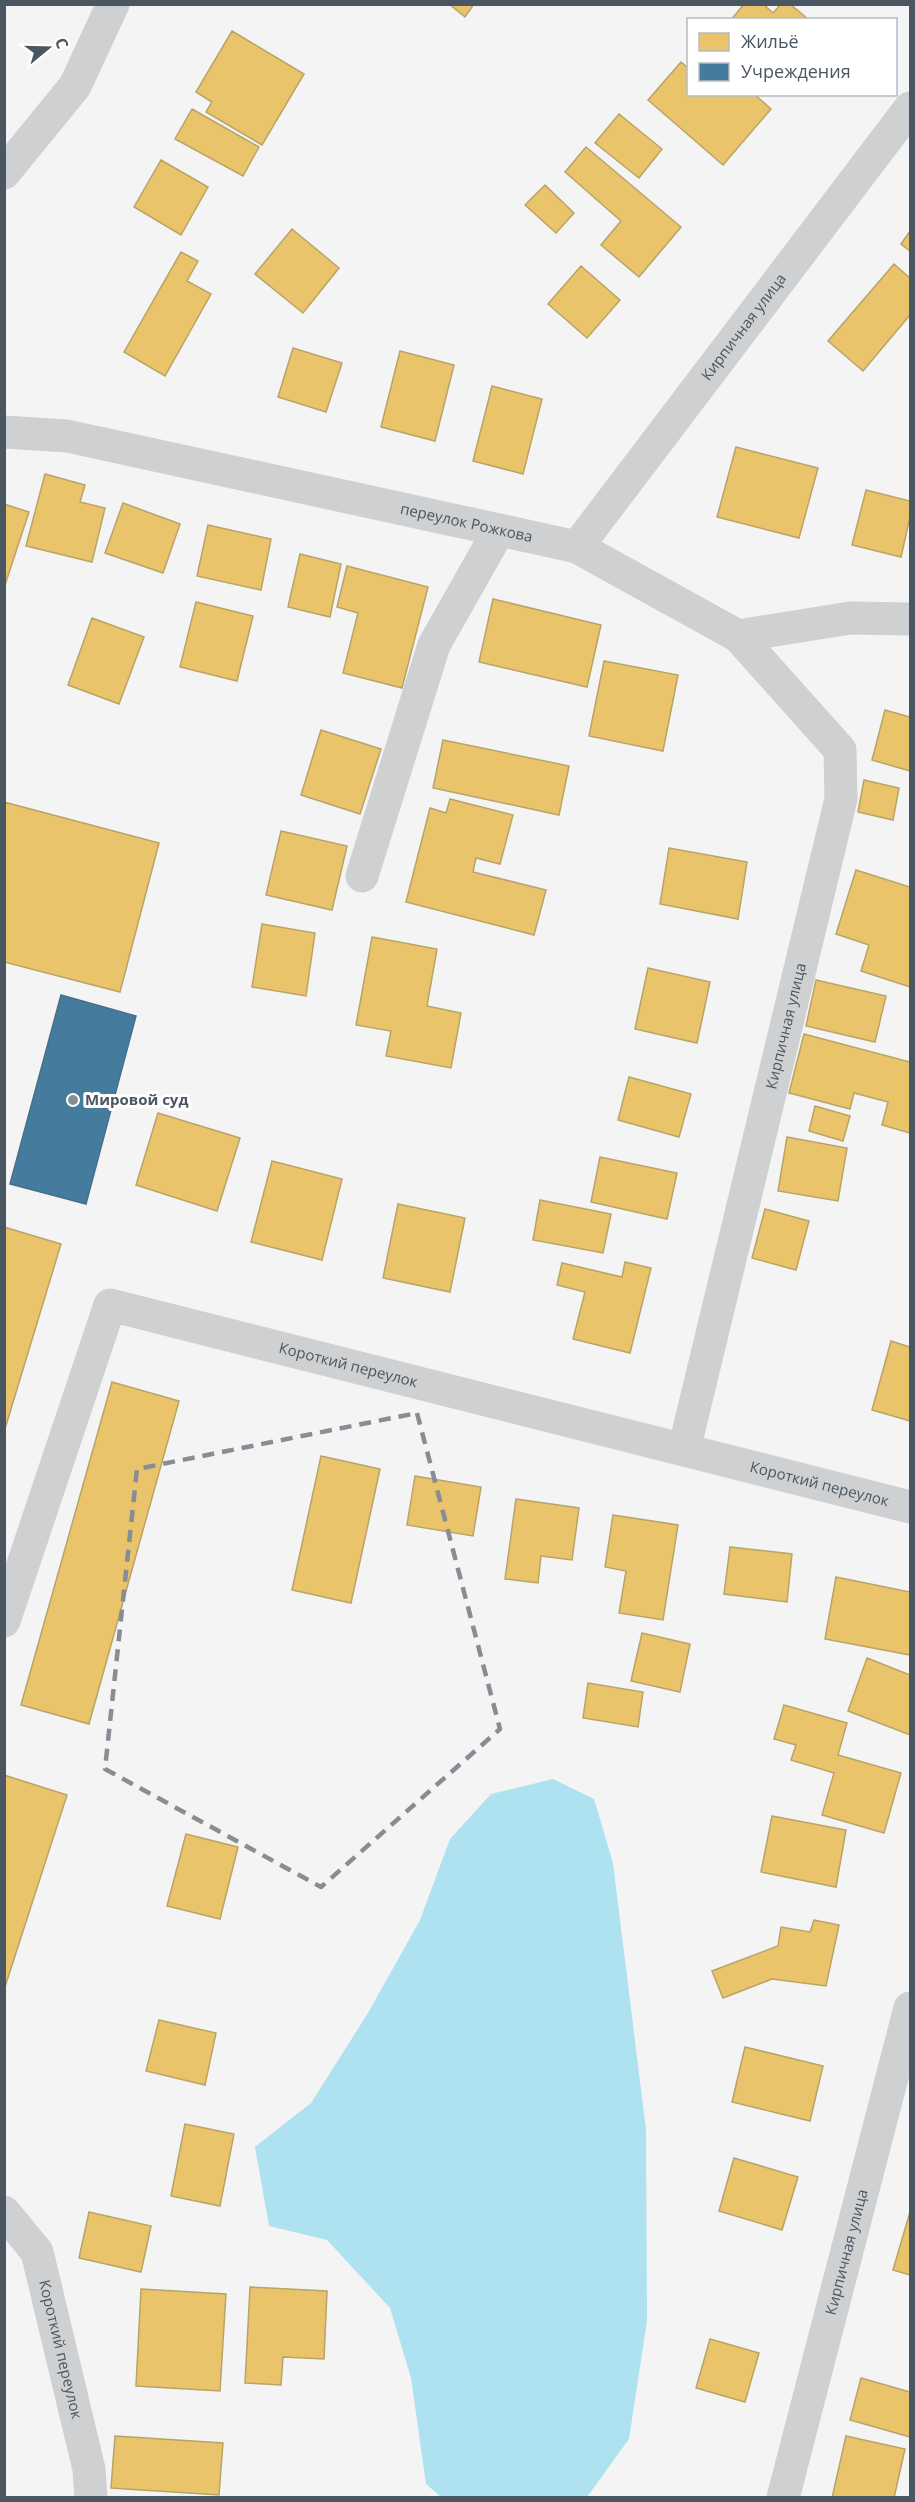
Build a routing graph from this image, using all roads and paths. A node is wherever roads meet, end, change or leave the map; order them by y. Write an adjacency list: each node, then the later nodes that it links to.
1 (113, 4): 3 (street)
2 (910, 108): 6 (street, Кирпичная улица)
3 (4, 173)
4 (4, 432): 5 (street, переулок Рожкова)
5 (499, 530): 6 (street, переулок Рожкова); 9 (street)
6 (578, 547): 8 (street, переулок Рожкова)
7 (910, 619): 8 (street)
8 (738, 636): 10 (street, Кирпичная улица)
9 (362, 876)
10 (684, 1450): 11 (street, Короткий переулок); 12 (street, Короткий переулок)
11 (910, 1507)
12 (4, 1621)
13 (910, 2008): 16 (street, Кирпичная улица)
14 (4, 2212): 15 (street, Короткий переулок)
15 (91, 2498)
16 (783, 2498)

